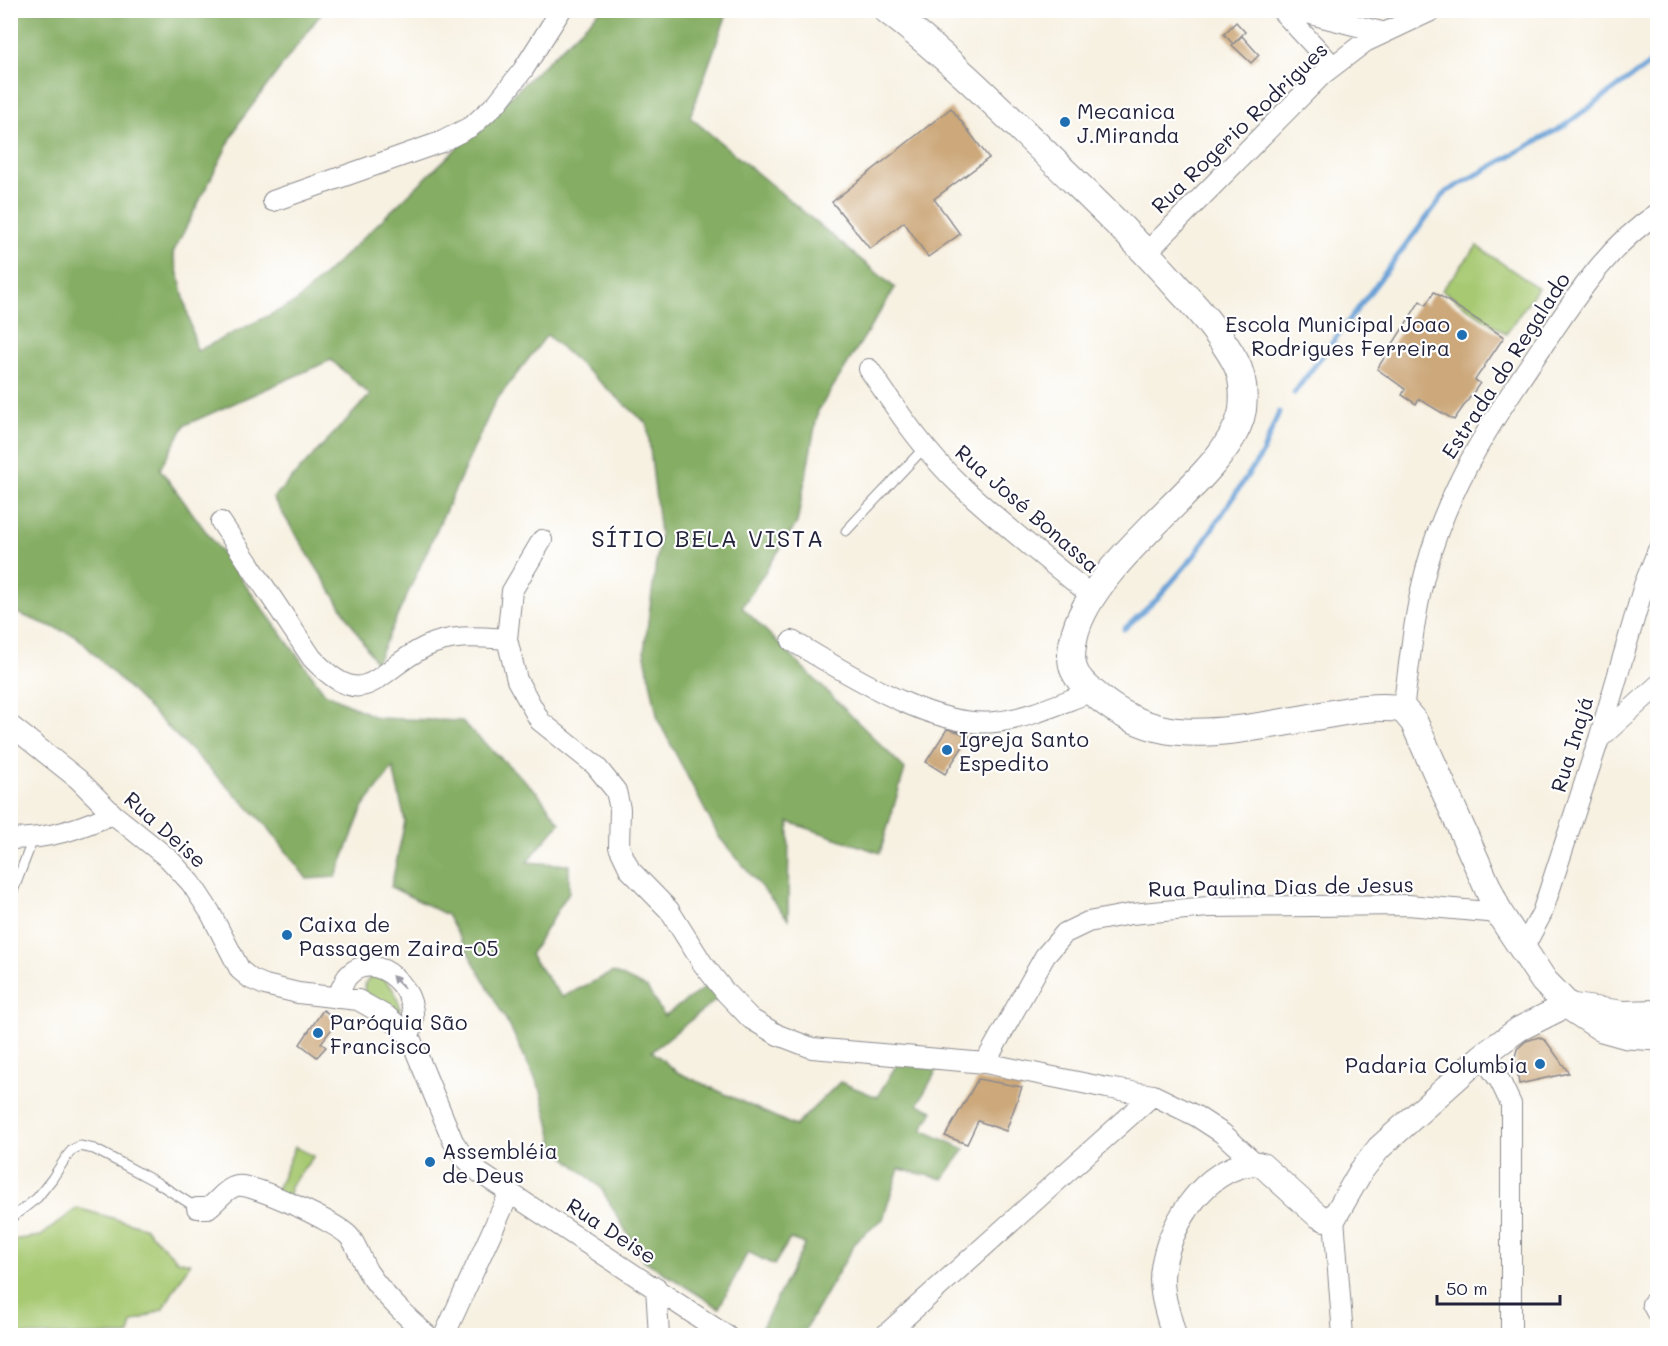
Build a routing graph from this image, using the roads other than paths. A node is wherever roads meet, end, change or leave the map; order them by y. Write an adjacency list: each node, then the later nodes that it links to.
1 (561, 10): 8 (street)
2 (887, 10): 10 (main road)
3 (1281, 10): 7 (street)
4 (1295, 10): 6 (street)
5 (1433, 10): 6 (street, Rua Rogerio Rodrigues)
6 (1386, 33): 7 (street, Rua Rogerio Rodrigues)
7 (1333, 66): 10 (street, Rua Rogerio Rodrigues)
8 (273, 201)
9 (1658, 213): 22 (street, Estrada do Regalado)
10 (1147, 252): 17 (main road)
11 (869, 369): 12 (street, Rua José Bonassa)
12 (925, 447): 14 (lane); 17 (street, Rua José Bonassa)
13 (220, 522): 18 (street)
14 (846, 531)
15 (542, 540): 18 (street)
16 (1658, 550): 24 (street, Rua Inajá)
17 (1091, 595): 21 (main road)
18 (507, 639): 37 (street)
19 (792, 640): 21 (street)
20 (1658, 685): 24 (street)
21 (1091, 692): 22 (main road)
22 (1403, 709): 29 (main road)
23 (10, 725): 25 (street, Rua Deise)
24 (1599, 739): 30 (street, Rua Inajá)
25 (113, 814): 27 (street); 31 (street, Rua Deise)
26 (10, 839): 27 (street)
27 (33, 839): 28 (lane)
28 (10, 899)
29 (1499, 913): 30 (main road); 37 (street, Rua Paulina Dias de Jesus)
30 (1522, 949): 32 (main road)
31 (337, 998): 34 (street, Rua Deise); 34 (street, Rua Deise, one-way to 31)
32 (1567, 1005): 33 (street); 35 (main road); 36 (street)
33 (1658, 1012)
34 (410, 1035): 40 (street, Rua Deise)
35 (1658, 1037)
36 (1482, 1056): 42 (street); 52 (street)
37 (985, 1063): 38 (street)
38 (1153, 1095): 39 (street); 49 (street)
39 (1254, 1162): 42 (street); 50 (street)
40 (510, 1192): 44 (street, Rua Deise); 46 (street)
41 (197, 1208): 43 (lane); 45 (street)
42 (1334, 1218): 51 (street)
43 (10, 1219)
44 (656, 1287): 47 (street); 48 (street, Rua Deise)
45 (428, 1335)
46 (444, 1335)
47 (658, 1335)
48 (727, 1335)
49 (884, 1335)
50 (1174, 1335)
51 (1343, 1335)
52 (1511, 1335)

